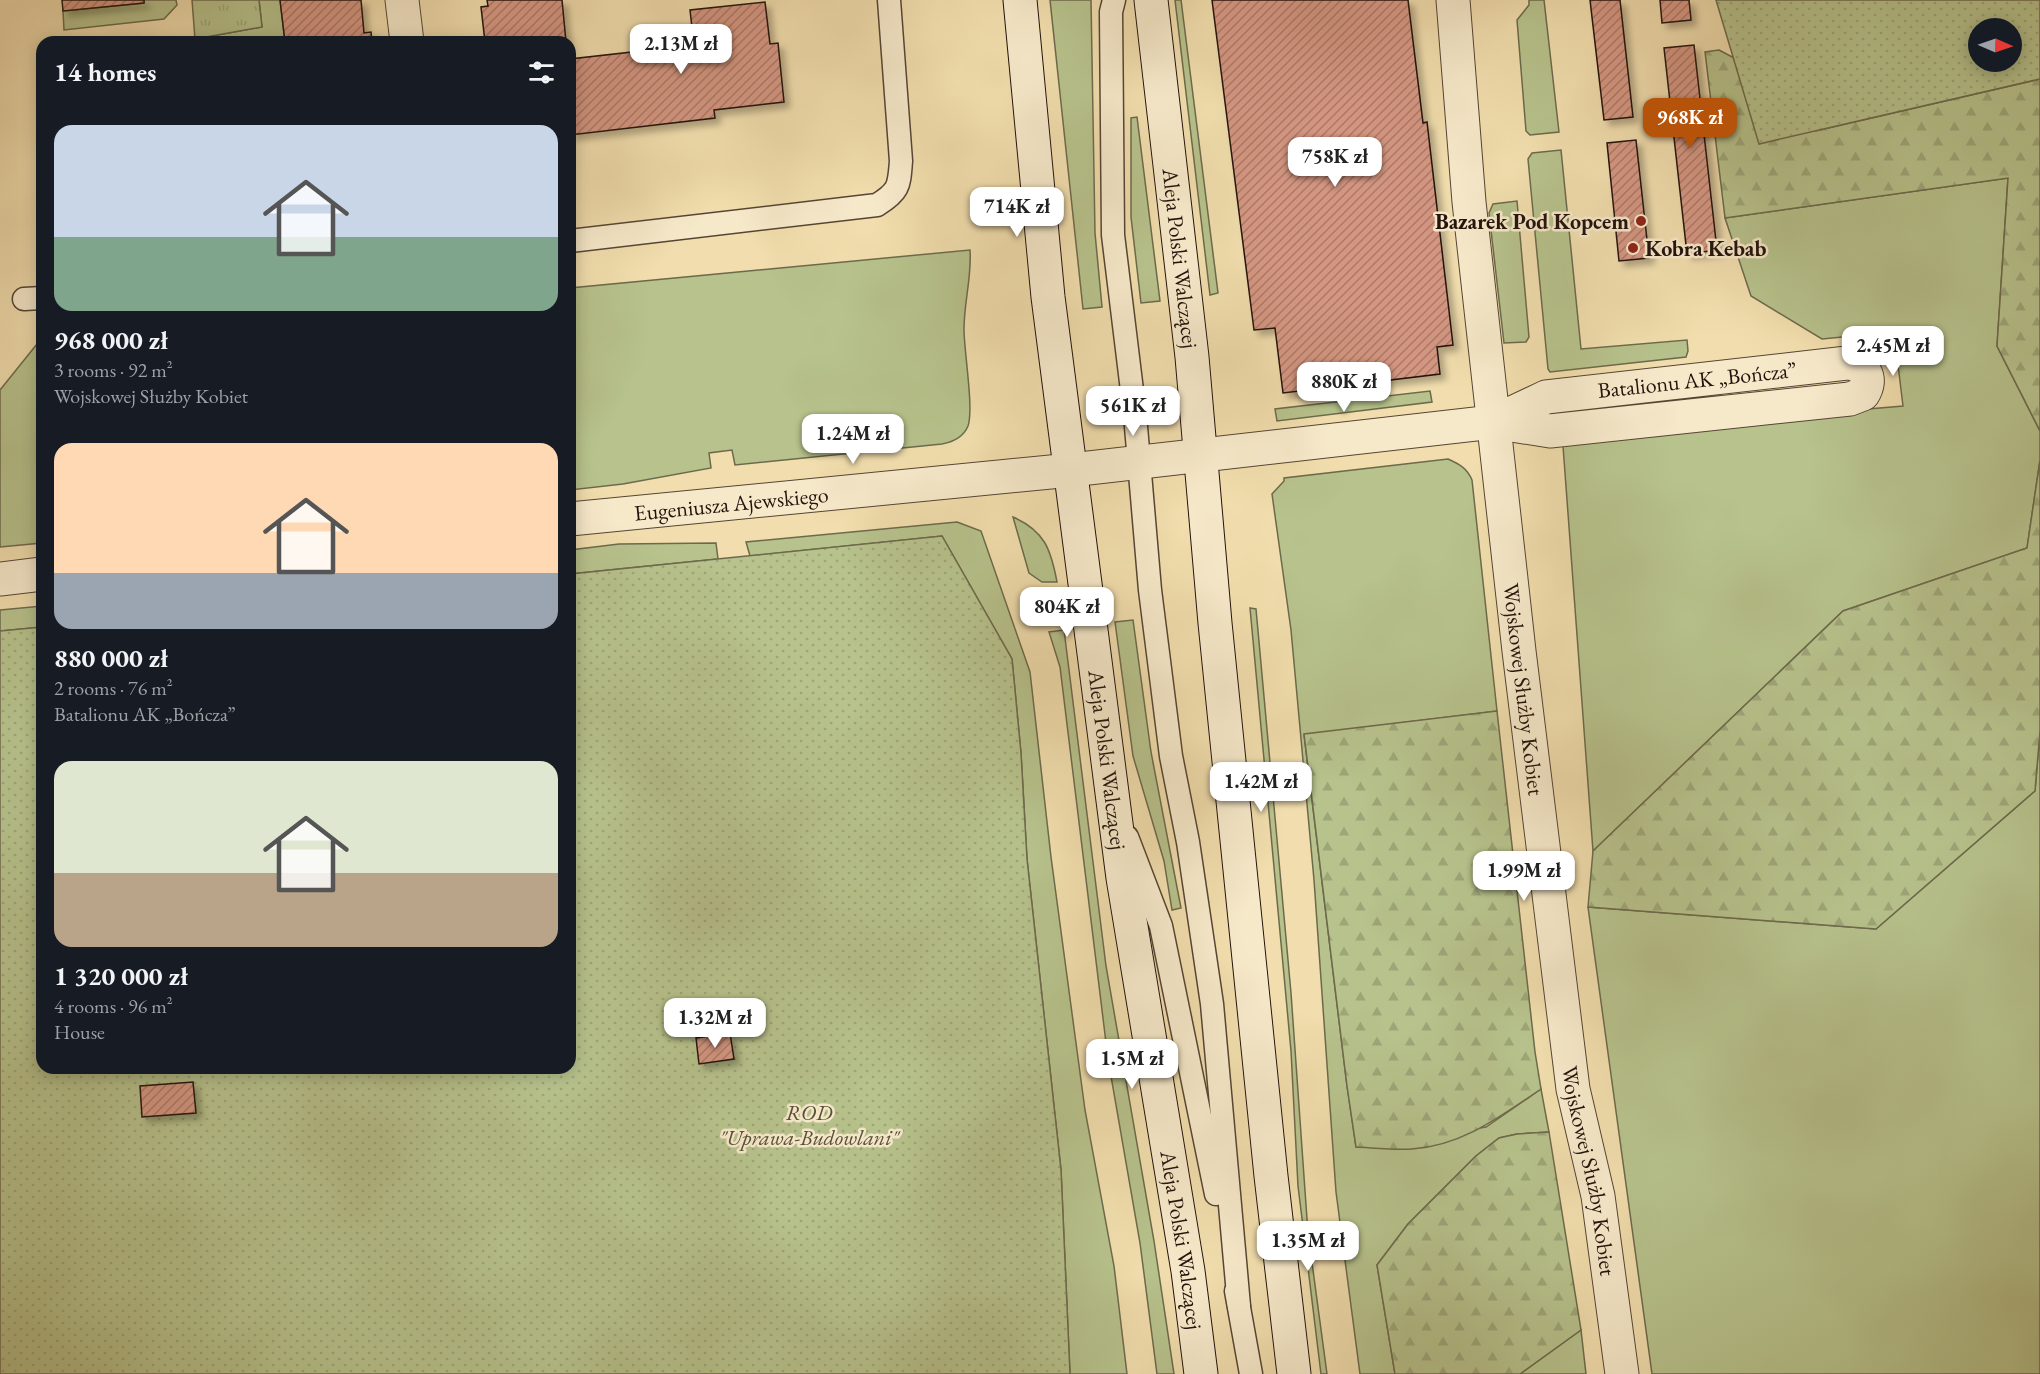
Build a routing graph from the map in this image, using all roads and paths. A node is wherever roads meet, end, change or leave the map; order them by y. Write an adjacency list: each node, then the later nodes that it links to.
1 (402, 0): 7 (street)
2 (889, 0): 8 (lane)
3 (1020, 0): 12 (street, Aleja Polski Walczącej)
4 (1114, 0): 11 (lane)
5 (1151, 0): 10 (street, Aleja Polski Walczącej)
6 (1453, 0): 9 (street, Wojskowej Służby Kobiet)
7 (406, 36)
8 (576, 240)
9 (1493, 422): 9 (street, Batalionu AK „Bończa”); 10 (street, Batalionu AK „Bończa”); 21 (street, Wojskowej Służby Kobiet)
10 (1200, 456): 11 (street, Batalionu AK „Bończa”); 20 (street, Aleja Polski Walczącej)
11 (1139, 462): 12 (street, Batalionu AK „Bończa”); 17 (lane)
12 (1071, 470): 13 (street, Eugeniusza Ajewskiego); 16 (street, Aleja Polski Walczącej)
13 (576, 518)
14 (36, 575): 15 (street)
15 (0, 579)
16 (1113, 799): 17 (lane); 18 (street, Aleja Polski Walczącej)
17 (1239, 1306): 19 (lane)
18 (1201, 1374)
19 (1251, 1374)
20 (1294, 1374)
21 (1622, 1374)

